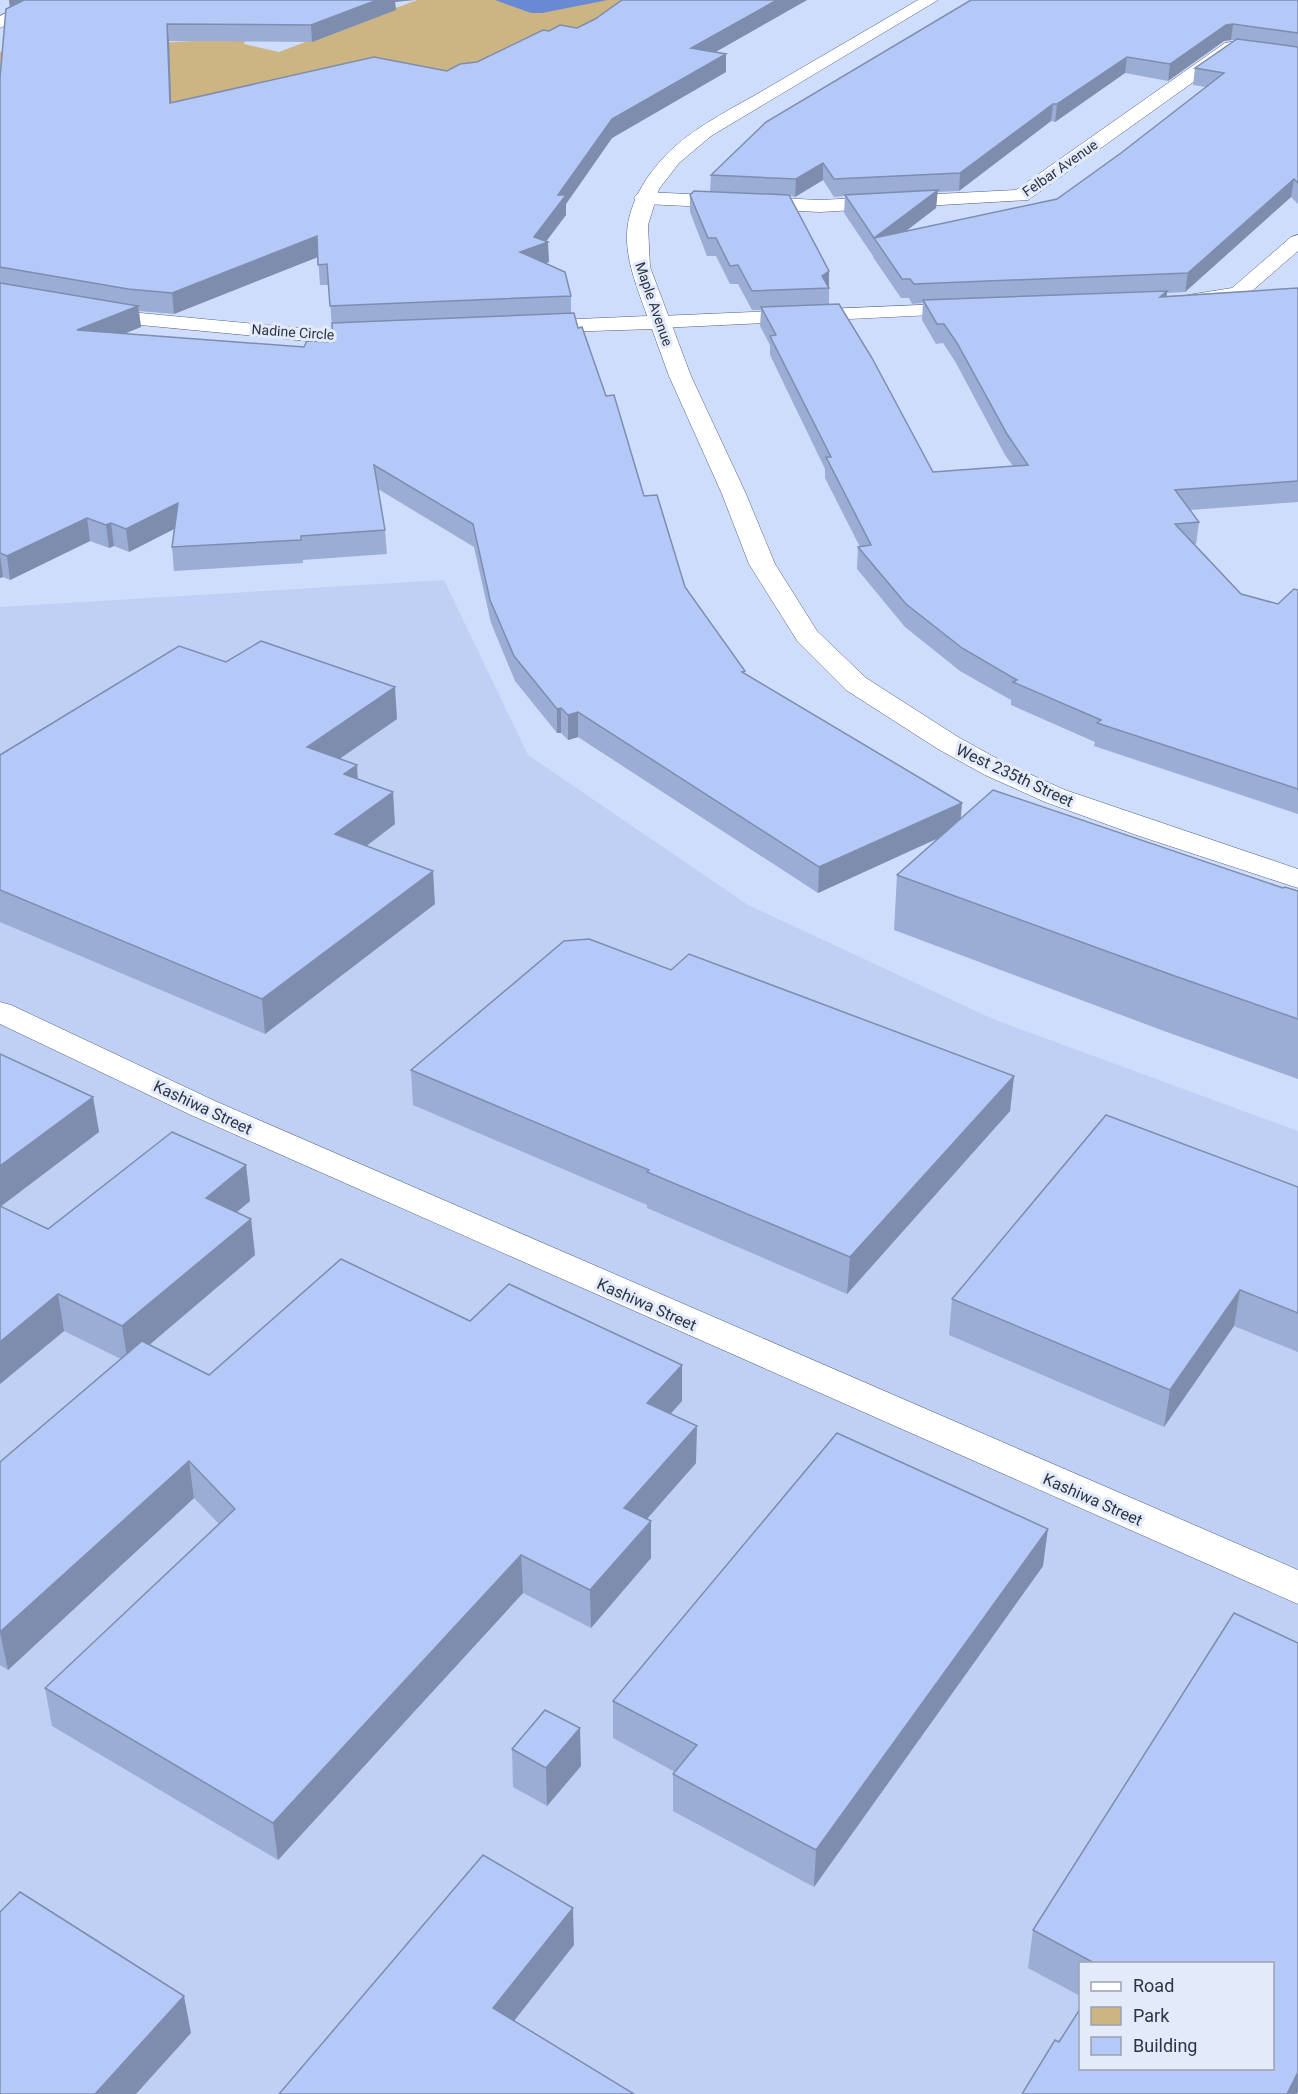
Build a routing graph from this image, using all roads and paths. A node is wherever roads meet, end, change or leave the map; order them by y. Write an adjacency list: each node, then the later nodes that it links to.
1 (44, 0): 3 (street)
2 (930, 0): 5 (street, Maple Avenue)
3 (0, 23)
4 (1298, 57): 5 (street, Felbar Avenue)
5 (644, 198): 10 (street, Maple Avenue)
6 (1298, 242): 7 (street)
7 (1178, 301)
8 (71, 308): 12 (street, Nadine Circle)
9 (989, 309): 10 (street)
10 (660, 322): 11 (street); 13 (street, Maple Avenue)
11 (511, 328)
12 (400, 333)
13 (762, 564): 14 (street, West 235th Street)
14 (1298, 879)
15 (0, 1012): 16 (street, Kashiwa Street)
16 (1298, 1588)

